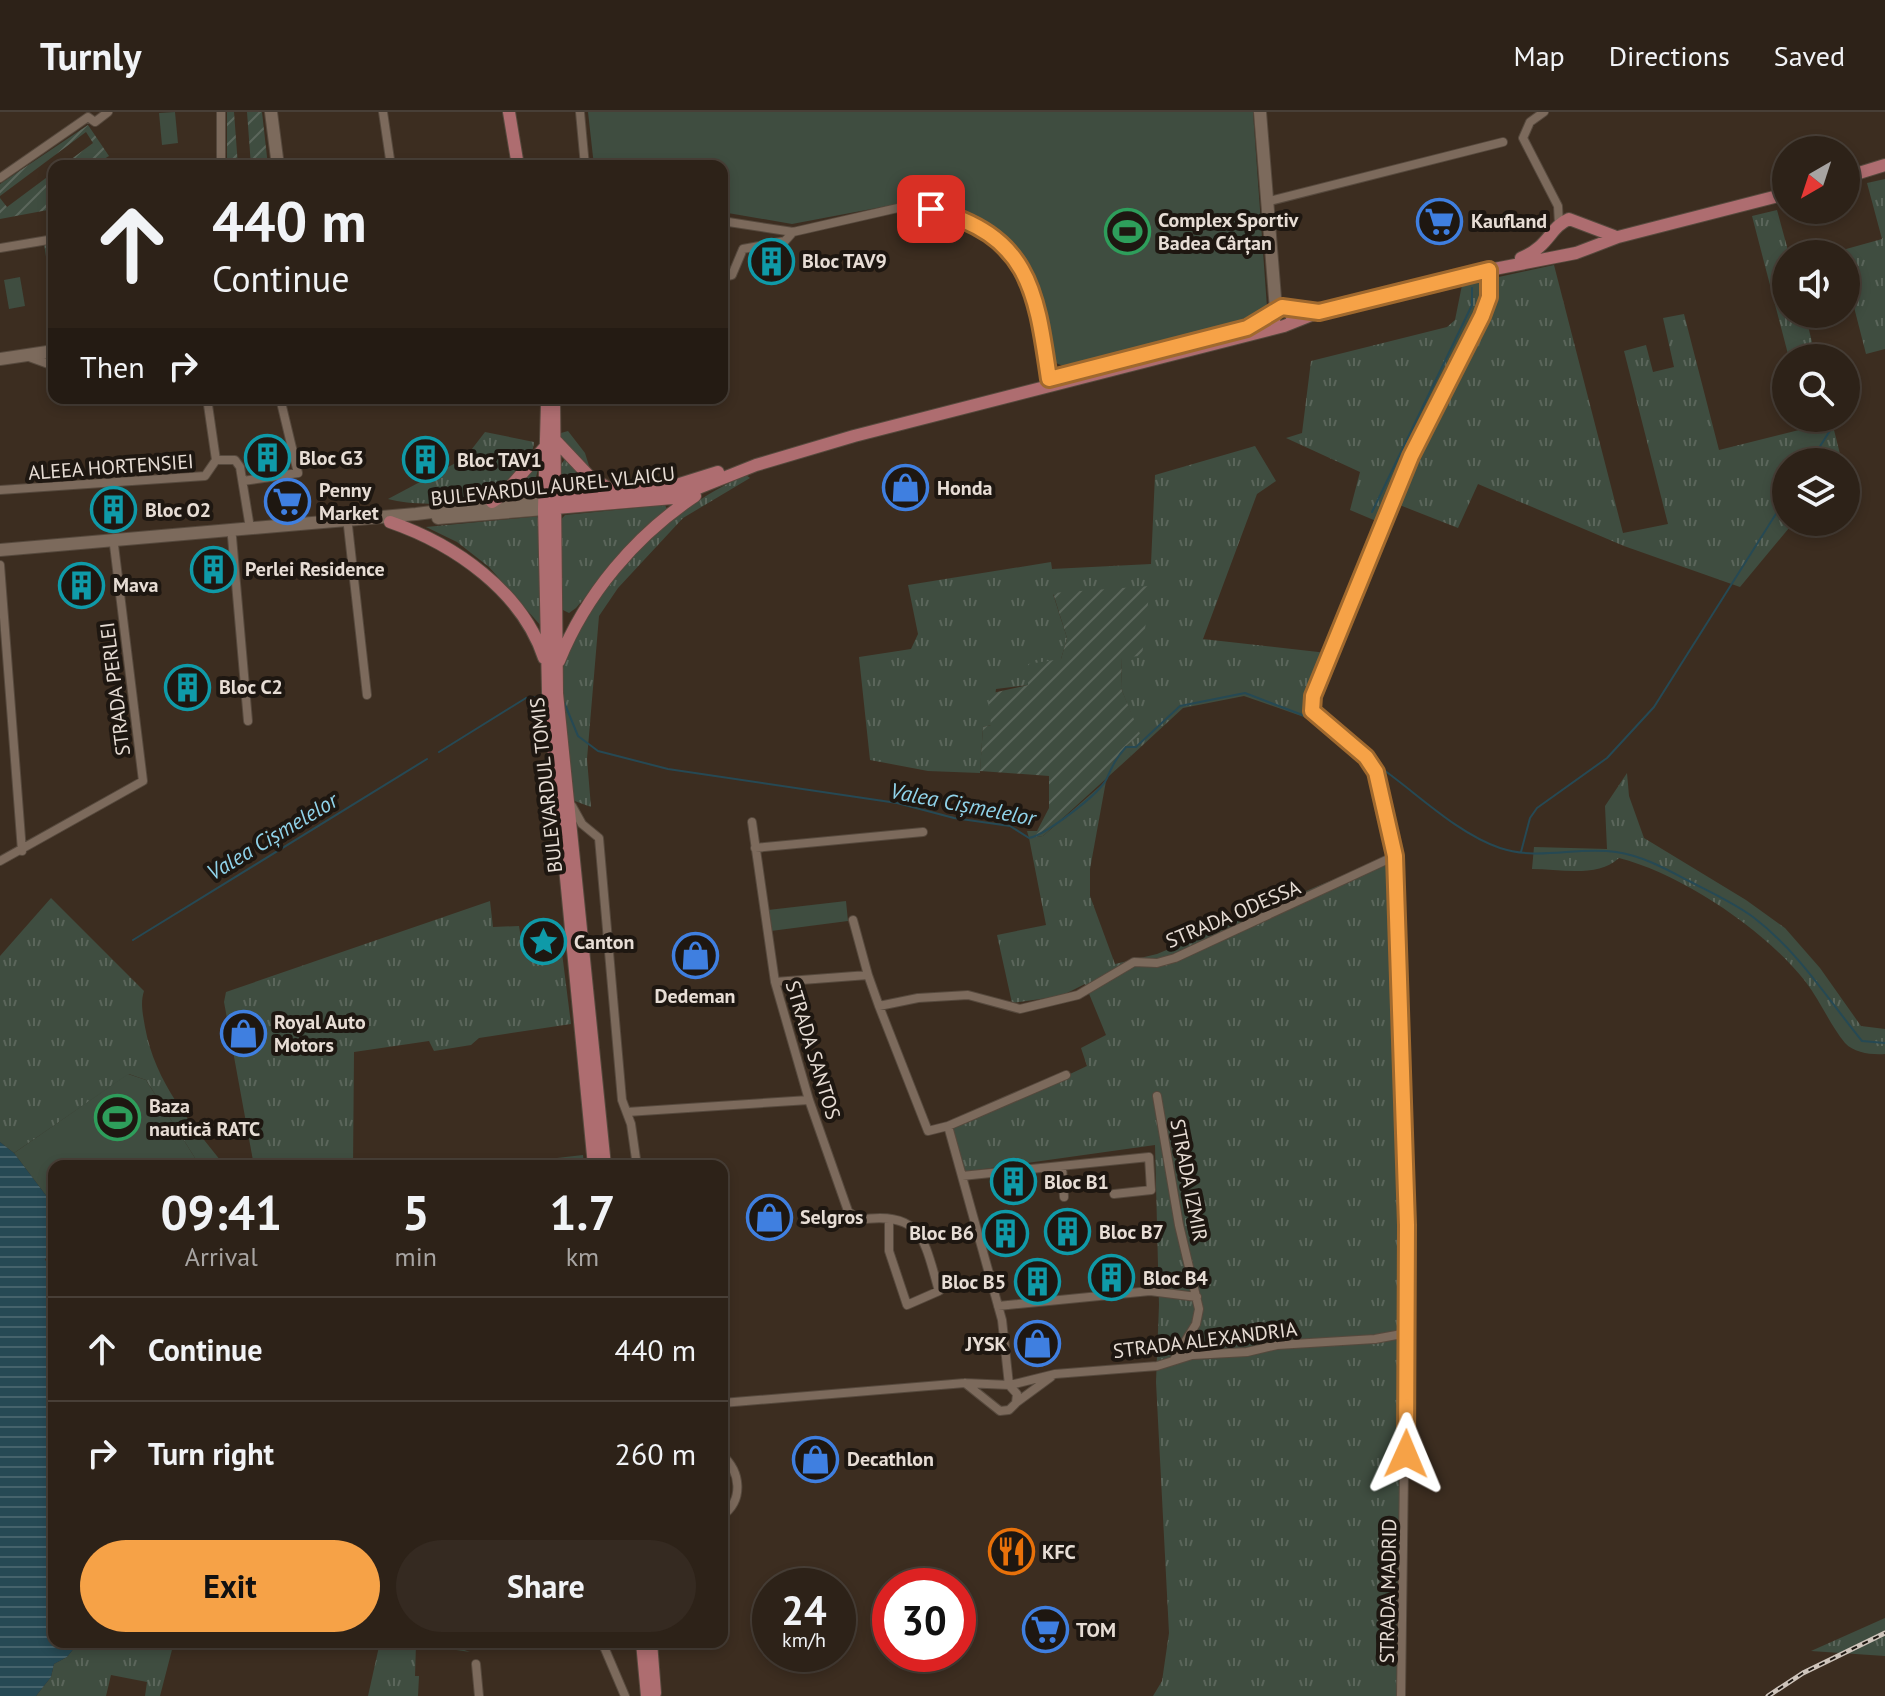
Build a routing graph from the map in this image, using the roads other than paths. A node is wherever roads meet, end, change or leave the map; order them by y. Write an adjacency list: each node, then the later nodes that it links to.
1 (108, 112): 17 (street)
2 (221, 112): 10 (street)
3 (271, 112): 11 (main road)
4 (383, 112): 12 (street)
5 (509, 112): 13 (main road)
6 (580, 112): 14 (street)
7 (1260, 112): 19 (main road)
8 (1544, 112): 20 (street)
9 (1503, 142): 19 (street)
10 (221, 160)
11 (277, 160)
12 (390, 160)
13 (517, 160)
14 (584, 160)
15 (1885, 165): 16 (main road)
16 (1860, 173)
17 (0, 178)
18 (1772, 198): 25 (main road)
19 (1266, 202): 32 (main road)
20 (1558, 206): 22 (street); 23 (street)
21 (728, 222): 24 (street)
22 (1580, 222): 23 (main road); 25 (main road); 28 (main road)
23 (1557, 227): 29 (main road); 30 (main road, BULEVARDUL AUREL VLAICU)
24 (793, 232): 31 (street); 37 (street)
25 (1618, 237): 28 (main road)
26 (48, 240): 27 (street)
27 (0, 248)
28 (1584, 248): 29 (main road)
29 (1568, 254): 30 (main road, BULEVARDUL AUREL VLAICU)
30 (1489, 270): 32 (main road, BULEVARDUL AUREL VLAICU); 66 (street, STRADA MADRID)
31 (728, 276)
32 (1283, 315): 37 (main road, BULEVARDUL AUREL VLAICU); 44 (main road, BULEVARDUL AUREL VLAICU)
33 (48, 352): 34 (main road)
34 (26, 356): 35 (main road); 36 (street)
35 (0, 359)
36 (48, 364)
37 (1049, 379): 47 (main road, BULEVARDUL AUREL VLAICU)
38 (208, 404): 43 (street, ALEEA HORTENSIEI)
39 (281, 404): 45 (street)
40 (548, 404): 42 (main road, BULEVARDUL TOMIS)
41 (554, 404): 42 (main road, BULEVARDUL TOMIS)
42 (551, 444): 47 (main road); 48 (main road); 49 (main road, BULEVARDUL TOMIS)
43 (216, 460): 45 (street, ALEEA HORTENSIEI); 46 (street, ALEEA HORTENSIEI)
44 (735, 473): 49 (main road, BULEVARDUL AUREL VLAICU); 58 (main road)
45 (243, 481): 52 (street)
46 (0, 490)
47 (619, 494): 49 (main road, BULEVARDUL AUREL VLAICU)
48 (492, 502): 49 (main road, BULEVARDUL AUREL VLAICU); 52 (main road, BULEVARDUL AUREL VLAICU)
49 (549, 503): 50 (main road, BULEVARDUL AUREL VLAICU); 58 (main road, BULEVARDUL TOMIS)
50 (390, 522): 51 (main road, BULEVARDUL AUREL VLAICU); 58 (main road)
51 (348, 526): 53 (main road, BULEVARDUL AUREL VLAICU); 59 (street)
52 (250, 528): 55 (main road, BULEVARDUL AUREL VLAICU)
53 (232, 537): 54 (main road, BULEVARDUL AUREL VLAICU); 60 (street)
54 (114, 545): 55 (main road, BULEVARDUL AUREL VLAICU); 65 (street, STRADA PERLEI)
55 (0, 552)
56 (0, 565): 57 (street)
57 (4, 657): 65 (street)
58 (552, 668): 61 (main road, BULEVARDUL TOMIS); 77 (main road, BULEVARDUL TOMIS)
59 (367, 695)
60 (248, 721)
61 (567, 791): 75 (street); 78 (main road, BULEVARDUL TOMIS)
62 (752, 822): 64 (street, STRADA SANTOS)
63 (923, 832): 64 (street)
64 (755, 848): 70 (street, STRADA SANTOS)
65 (22, 851): 67 (street)
66 (1395, 856): 71 (street, STRADA ODESSA); 87 (street, STRADA MADRID)
67 (0, 861)
68 (853, 920): 69 (street)
69 (868, 975): 70 (street); 71 (street)
70 (775, 982): 74 (street, STRADA SANTOS)
71 (879, 1006): 76 (street)
72 (1066, 1075): 76 (street)
73 (1157, 1096): 85 (street, STRADA IZMIR)
74 (809, 1100): 75 (street); 84 (street, STRADA SANTOS)
75 (627, 1112): 79 (street)
76 (948, 1126): 81 (street)
77 (593, 1160)
78 (604, 1160)
79 (636, 1160)
80 (1062, 1166): 81 (street); 82 (street); 83 (street)
81 (962, 1176): 86 (street)
82 (1114, 1194)
83 (1064, 1197)
84 (889, 1221): 84 (street)
85 (1197, 1297): 86 (street); 88 (street, STRADA IZMIR)
86 (998, 1306): 92 (street)
87 (1407, 1333): 88 (street, STRADA ALEXANDRIA); 106 (street, STRADA MADRID)
88 (1175, 1358): 89 (street, STRADA ALEXANDRIA)
89 (1055, 1374): 92 (street, STRADA ALEXANDRIA); 95 (street)
90 (965, 1383): 91 (street); 93 (street); 94 (street)
91 (997, 1385): 92 (street); 93 (street)
92 (1009, 1385): 95 (street)
93 (990, 1400): 95 (street)
94 (728, 1403)
95 (1016, 1403)
96 (728, 1463): 97 (street)
97 (728, 1509)
98 (605, 1648): 103 (street)
99 (643, 1648): 104 (main road)
100 (651, 1648): 105 (main road)
101 (476, 1664): 102 (street)
102 (479, 1696)
103 (625, 1696)
104 (647, 1696)
105 (655, 1696)
106 (1401, 1696)

